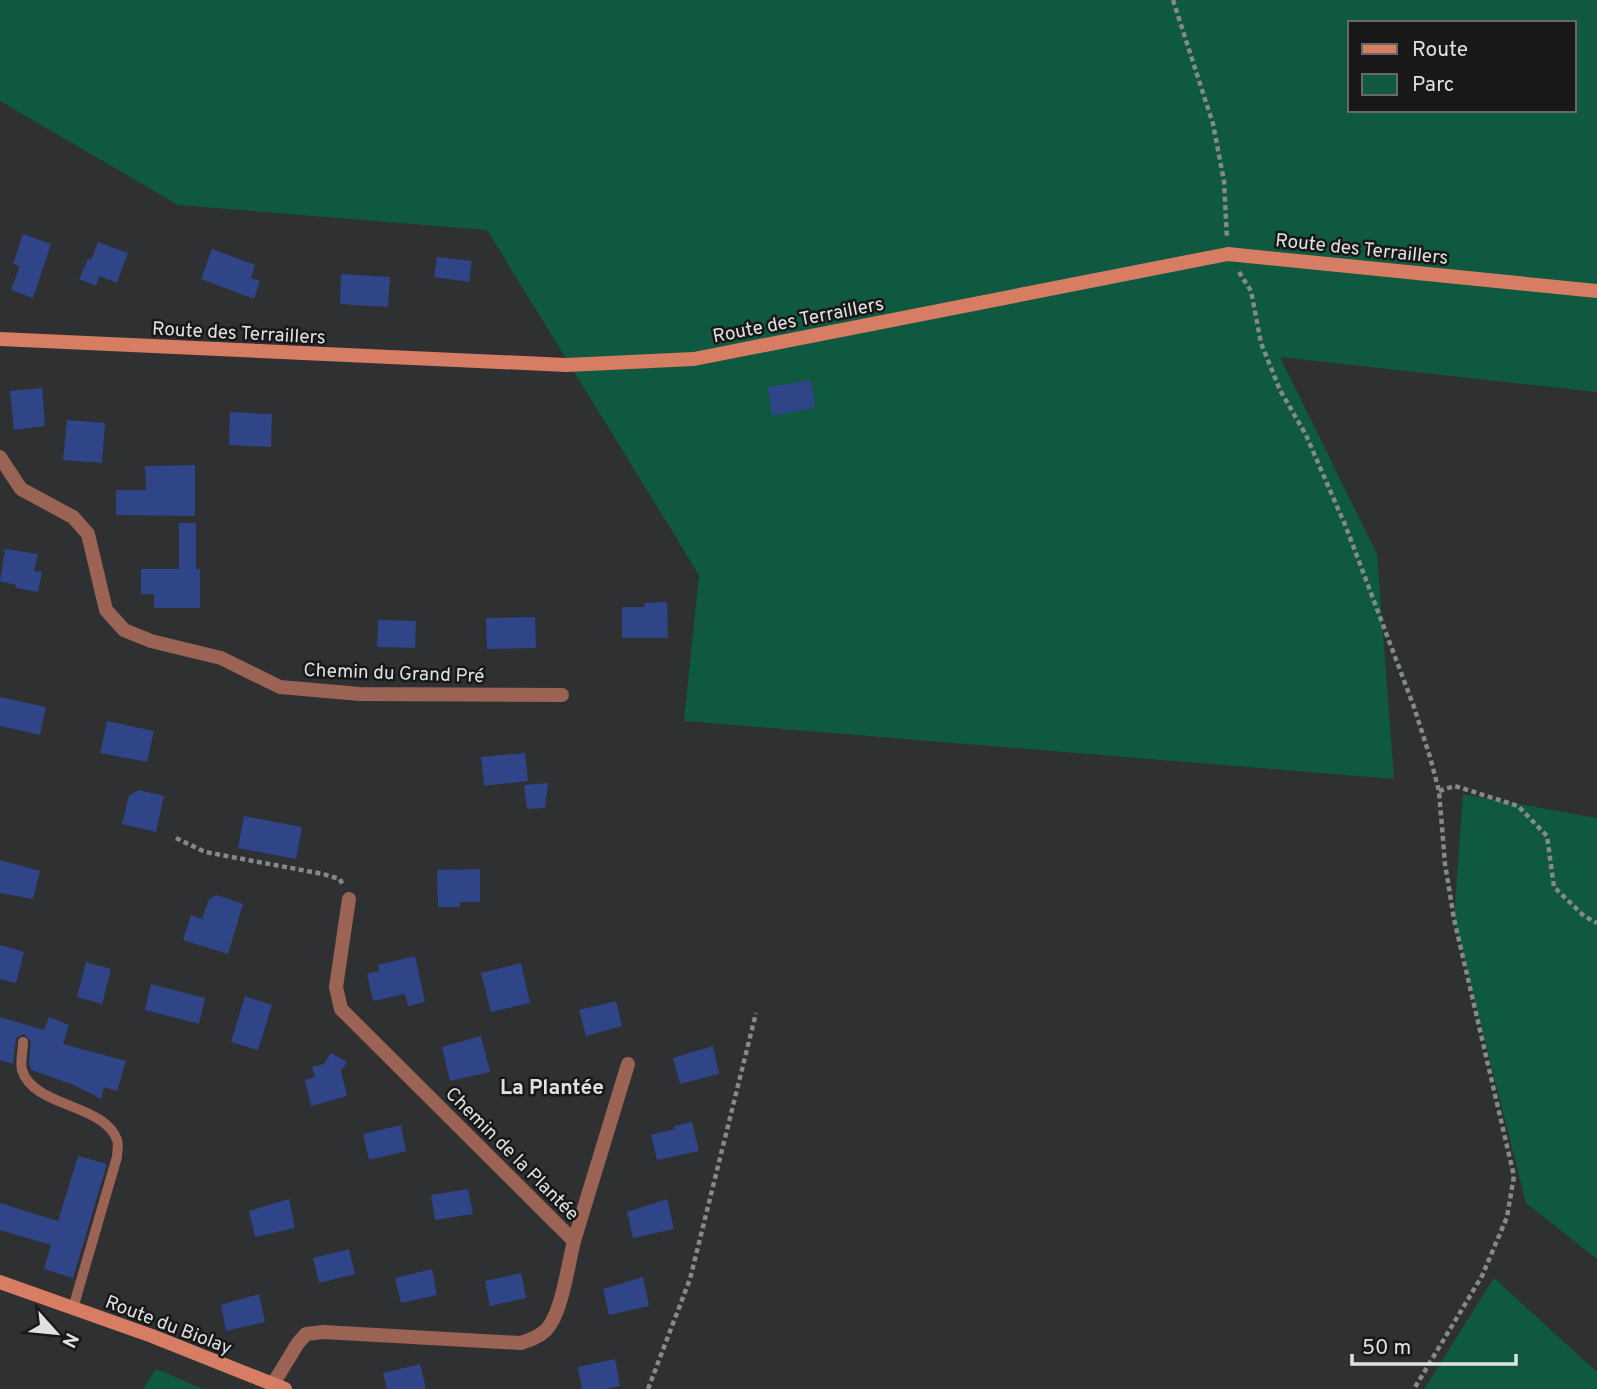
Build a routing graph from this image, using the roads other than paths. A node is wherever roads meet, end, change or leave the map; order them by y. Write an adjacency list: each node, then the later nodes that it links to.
1 (1597, 291): 2 (street, Route des Terraillers)
2 (0, 339)
3 (0, 457): 4 (street, Chemin du Grand Pré)
4 (562, 695)
5 (349, 899): 8 (street, Chemin de la Plantée)
6 (23, 1042): 10 (lane)
7 (628, 1064): 8 (street)
8 (574, 1241): 11 (street, Chemin de la Plantée)
9 (0, 1282): 10 (street, Route du Biolay)
10 (73, 1308): 11 (street, Route du Biolay)
11 (279, 1387)

